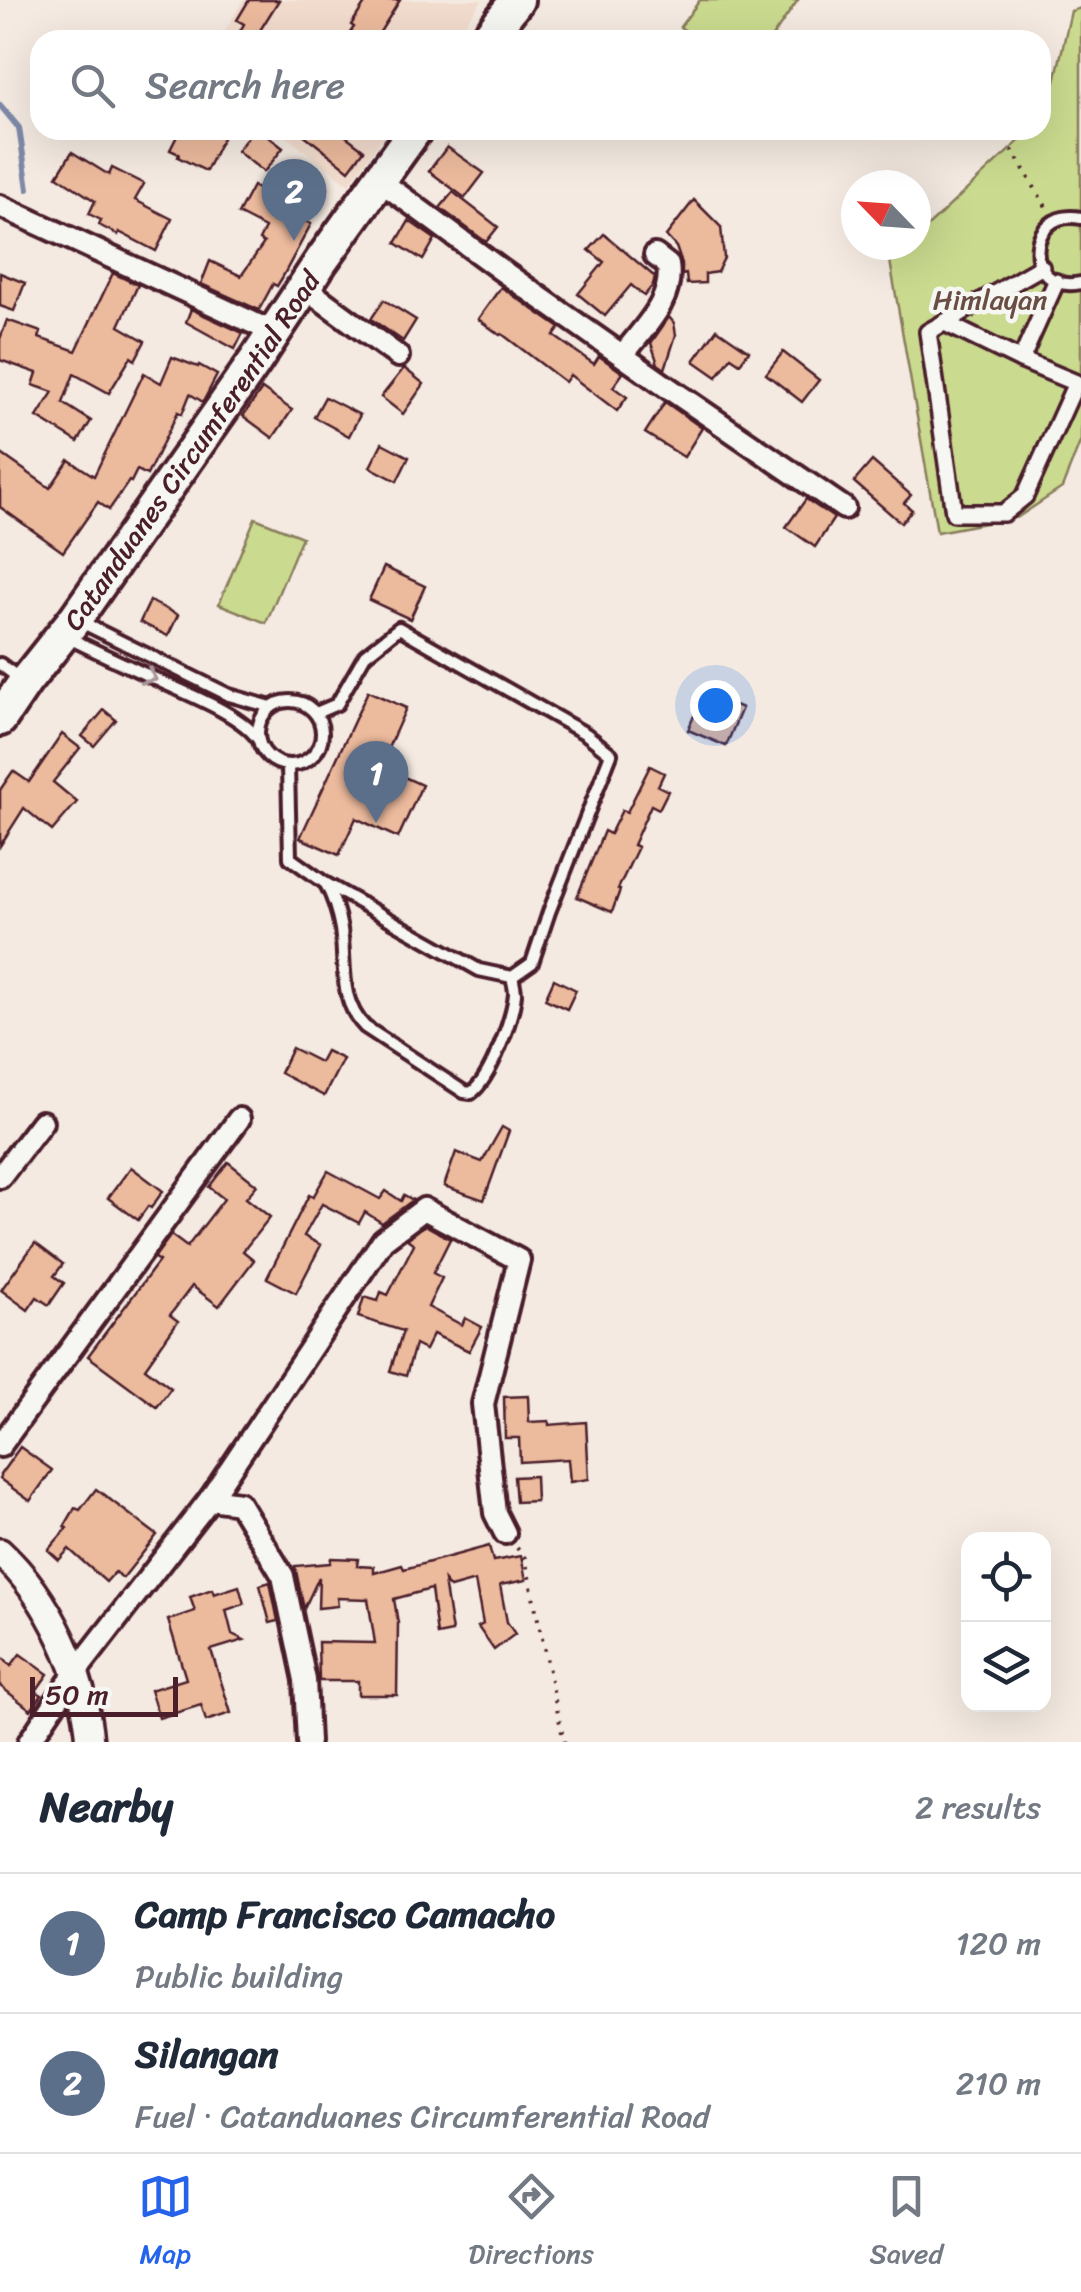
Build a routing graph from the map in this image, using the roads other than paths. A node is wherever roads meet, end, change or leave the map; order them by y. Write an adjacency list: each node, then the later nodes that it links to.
1 (517, 0): 2 (main road)
2 (494, 30)
3 (408, 140): 4 (main road, Catanduanes Circumferential Road)
4 (379, 180): 11 (main road, Catanduanes Circumferential Road); 14 (street)
5 (0, 206): 13 (street)
6 (1081, 218): 8 (lane)
7 (655, 255): 14 (street)
8 (1041, 267): 9 (lane); 12 (street)
9 (1056, 282): 10 (lane); 16 (street)
10 (1081, 283)
11 (304, 287): 13 (main road, Catanduanes Circumferential Road); 15 (street)
12 (945, 322): 16 (street); 16 (street)
13 (273, 332): 18 (main road, Catanduanes Circumferential Road)
14 (623, 355): 17 (street)
15 (398, 356)
16 (1021, 360)
17 (844, 508)
18 (68, 627): 19 (main road, Catanduanes Circumferential Road); 20 (lane); 22 (lane, one-way to 22)
19 (7, 692)
20 (271, 707): 21 (lane); 22 (lane)
21 (316, 714): 23 (lane); 25 (lane)
22 (258, 739): 23 (lane)
23 (288, 765): 24 (lane)
24 (325, 884): 25 (lane); 25 (lane)
25 (512, 977)
26 (239, 1119): 29 (street)
27 (42, 1122): 28 (street)
28 (0, 1177)
29 (0, 1446)
30 (210, 1499): 31 (street); 33 (street); 36 (street)
31 (505, 1534)
32 (0, 1552): 33 (street)
33 (76, 1673): 34 (street); 35 (street)
34 (29, 1742)
35 (90, 1742)
36 (308, 1742)

